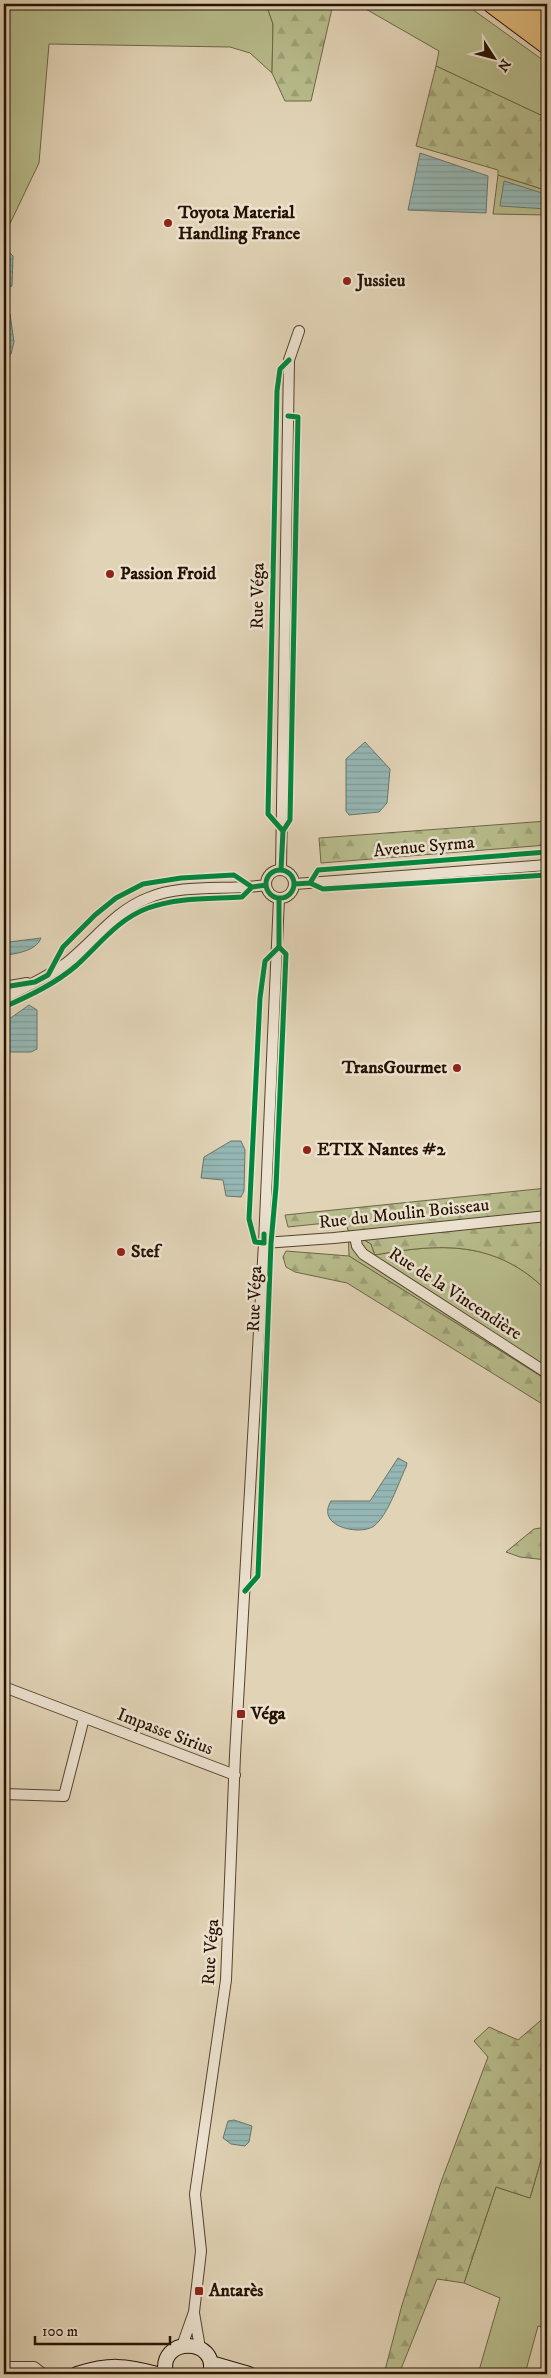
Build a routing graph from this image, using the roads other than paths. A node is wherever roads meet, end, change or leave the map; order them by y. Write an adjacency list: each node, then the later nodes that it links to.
1 (492, 4): 4 (highway)
2 (518, 4): 3 (highway)
3 (547, 25)
4 (547, 45)
5 (299, 331): 7 (street, Rue Véga)
6 (547, 865): 8 (street, Avenue Syrma)
7 (280, 870): 8 (street); 9 (street)
8 (295, 884): 10 (street)
9 (266, 885): 10 (street); 11 (street)
10 (279, 898): 16 (street, Rue Véga)
11 (35, 982): 12 (street); 13 (street)
12 (4, 987)
13 (4, 998)
14 (547, 1216): 15 (street, Rue du Moulin Boisseau)
15 (355, 1236): 16 (street, Rue du Moulin Boisseau); 17 (street, Rue de la Vincendière)
16 (264, 1238): 20 (street, Rue Véga)
17 (547, 1373)
18 (4, 1687): 19 (street, Impasse Sirius)
19 (84, 1718): 20 (street, Impasse Sirius); 21 (street)
20 (235, 1775): 22 (street, Rue Véga)
21 (4, 1794)
22 (194, 2312): 23 (street, Rue Véga); 24 (street, Rue Véga)
23 (182, 2346): 24 (main road); 25 (main road)
24 (200, 2348): 28 (main road)
25 (168, 2356): 27 (main road); 32 (main road)
26 (4, 2367): 29 (street)
27 (136, 2368): 30 (main road); 31 (main road)
28 (211, 2368): 33 (main road)
29 (43, 2374)
30 (77, 2374)
31 (157, 2374)
32 (166, 2374)
33 (249, 2374)

